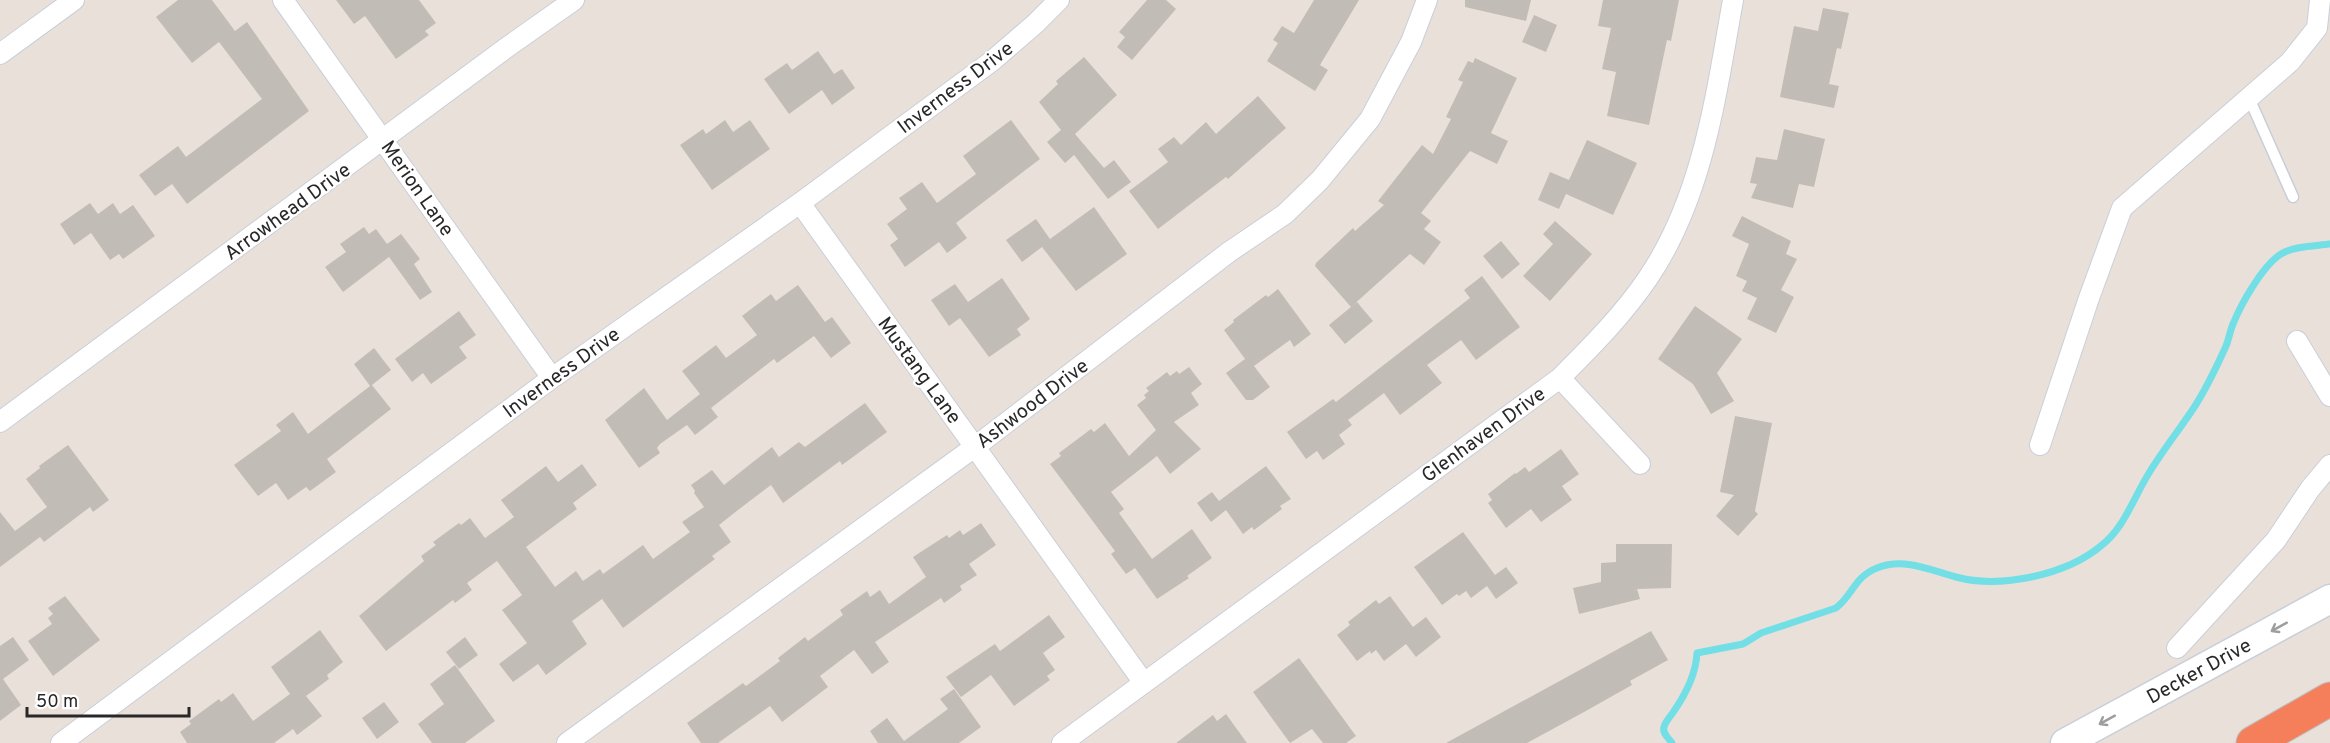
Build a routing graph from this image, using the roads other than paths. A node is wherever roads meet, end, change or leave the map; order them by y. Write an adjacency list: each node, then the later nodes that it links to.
1 (74, 0): 8 (street)
2 (283, 0): 10 (street, Merion Lane)
3 (574, 0): 10 (street, Arrowhead Drive)
4 (1059, 0): 12 (street, Inverness Drive)
5 (1427, 0): 18 (street, Ashwood Drive)
6 (1733, 0): 15 (street, Glenhaven Drive)
7 (2320, 0): 9 (street)
8 (0, 54)
9 (2249, 98): 11 (lane); 19 (street)
10 (384, 140): 14 (street, Merion Lane); 17 (street, Arrowhead Drive)
11 (2293, 196)
12 (800, 203): 14 (street, Inverness Drive); 18 (street, Mustang Lane)
13 (2297, 341): 16 (street)
14 (552, 378): 26 (street, Inverness Drive)
15 (1560, 378): 20 (street); 24 (street, Glenhaven Drive)
16 (2330, 396)
17 (0, 422)
18 (975, 446): 24 (street, Mustang Lane); 27 (street, Ashwood Drive)
19 (2040, 446)
20 (1640, 464)
21 (2330, 465): 23 (street)
22 (2330, 599): 29 (main road, Decker Drive, one-way to 29)
23 (2177, 648)
24 (1144, 683): 28 (street, Glenhaven Drive)
25 (2330, 699): 30 (highway)
26 (61, 743)
27 (567, 743)
28 (1062, 743)
29 (2065, 743)
30 (2253, 743)

